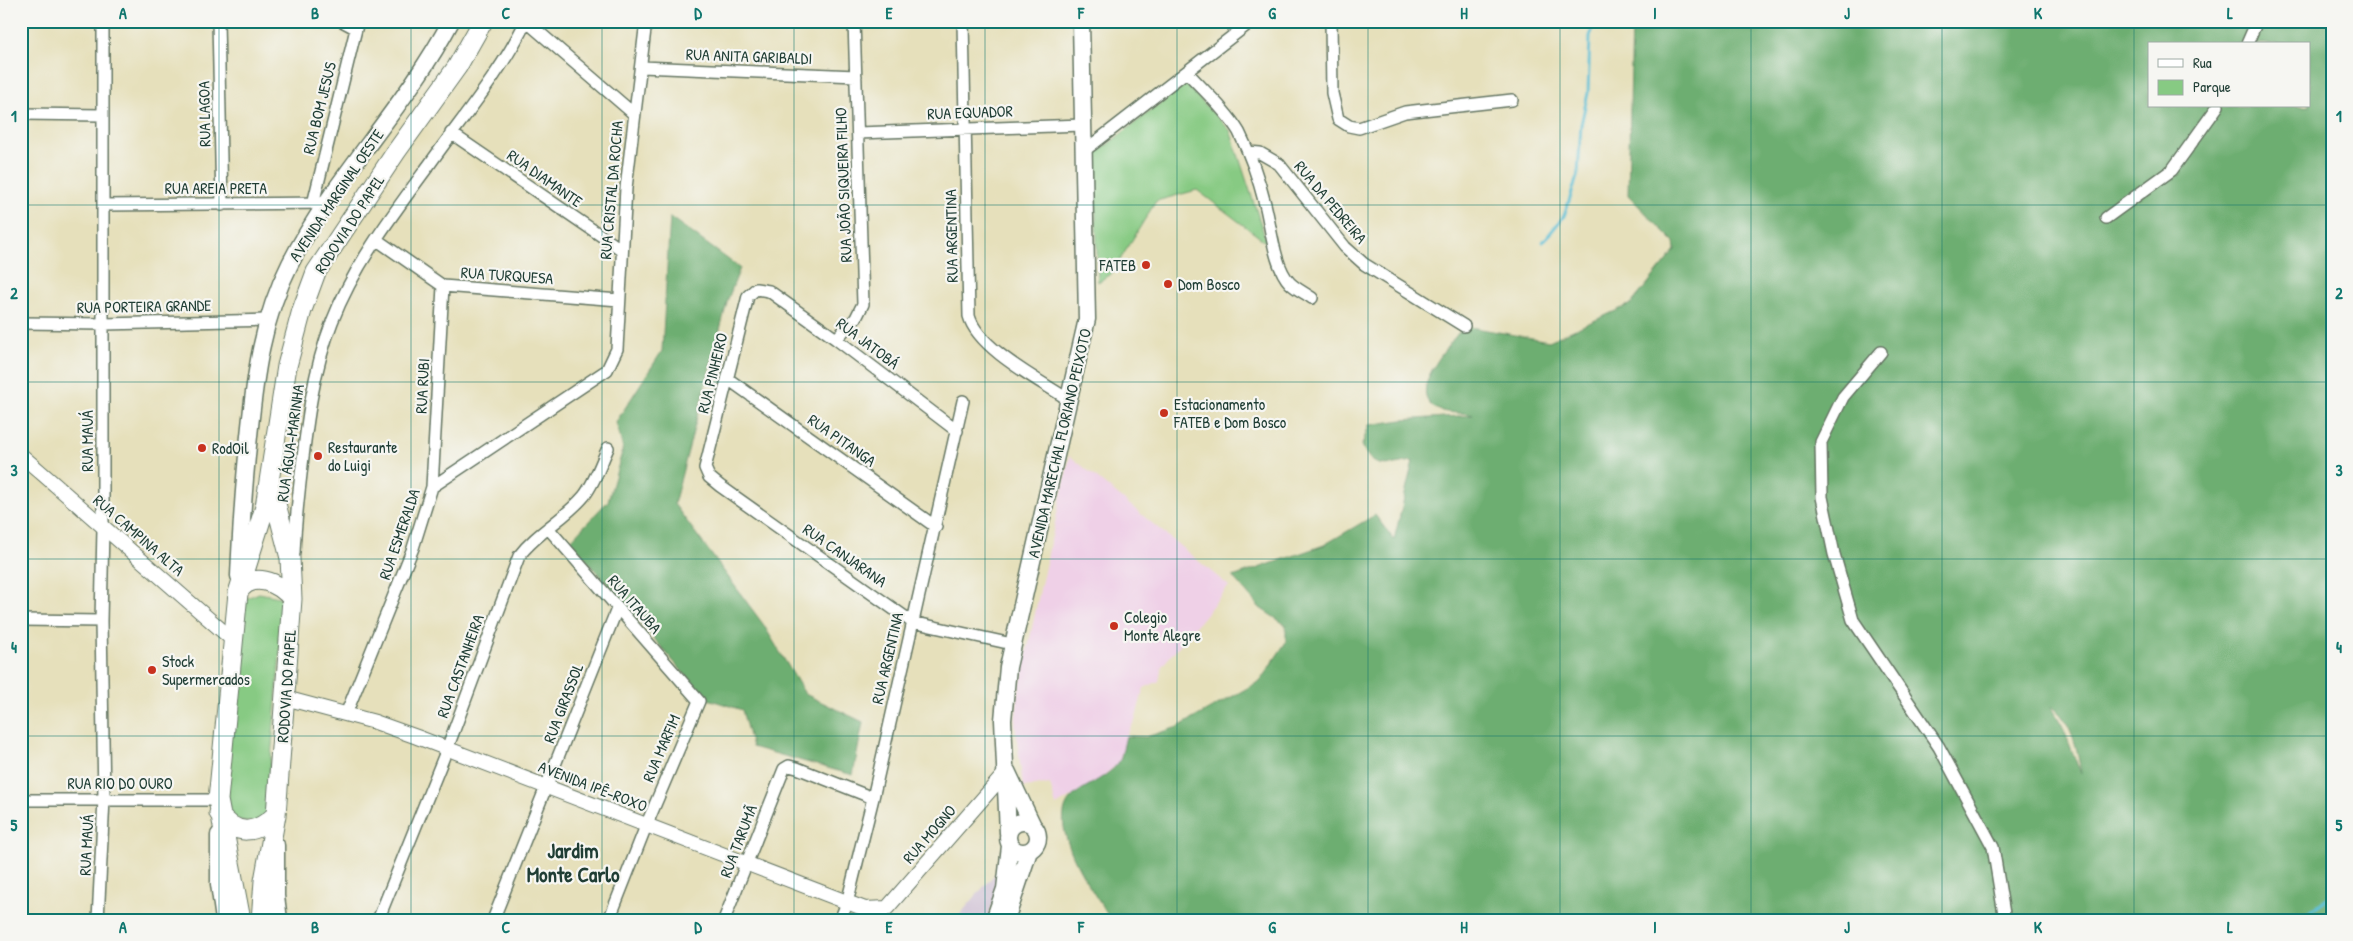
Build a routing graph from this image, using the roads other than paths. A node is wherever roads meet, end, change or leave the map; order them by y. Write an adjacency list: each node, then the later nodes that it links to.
1 (103, 21): 23 (street, RUA MAUÁ)
2 (218, 21): 32 (street, RUA LAGOA)
3 (342, 21): 14 (street)
4 (451, 21): 30 (main road, AVENIDA MARGINAL OESTE)
5 (483, 21): 52 (main road, RODOVIA DO PAPEL)
6 (526, 21): 22 (street); 26 (street, RUA ÁGUA-MARINHA)
7 (646, 21): 16 (street, RUA CRISTAL DA ROCHA)
8 (854, 21): 18 (street, RUA JOÃO SIQUEIRA FILHO)
9 (963, 21): 25 (street, RUA ARGENTINA)
10 (1081, 21): 24 (main road, AVENIDA MARECHAL FLORIANO PEIXOTO)
11 (1252, 21): 17 (street)
12 (1331, 21): 19 (street)
13 (2257, 21): 15 (street)
14 (357, 25): 30 (street, RUA BOM JESUS)
15 (2248, 42)
16 (642, 67): 18 (street, RUA ANITA GARIBALDI); 22 (street, RUA CRISTAL DA ROCHA)
17 (1187, 72): 28 (street); 29 (street)
18 (856, 76): 27 (street, RUA JOÃO SIQUEIRA FILHO)
19 (1512, 100)
20 (2217, 108): 33 (street)
21 (21, 114): 23 (street)
22 (634, 114): 35 (street, RUA CRISTAL DA ROCHA)
23 (102, 115): 31 (street, RUA MAUÁ)
24 (1083, 125): 25 (street, RUA EQUADOR); 28 (main road, AVENIDA MARECHAL FLORIANO PEIXOTO)
25 (965, 129): 27 (street, RUA EQUADOR); 48 (street, RUA ARGENTINA)
26 (451, 133): 34 (street, RUA ÁGUA-MARINHA); 35 (street, RUA DIAMANTE)
27 (858, 133): 44 (street, RUA JOÃO SIQUEIRA FILHO)
28 (1084, 151): 48 (main road, AVENIDA MARECHAL FLORIANO PEIXOTO)
29 (1248, 152): 38 (street); 43 (street, RUA DA PEDREIRA)
30 (321, 203): 32 (street, RUA AREIA PRETA); 40 (main road, AVENIDA MARGINAL OESTE)
31 (104, 205): 32 (street, RUA AREIA PRETA); 42 (street, RUA MAUÁ)
32 (222, 205)
33 (2106, 218)
34 (377, 240): 36 (street, RUA TURQUESA); 60 (street, RUA ÁGUA-MARINHA)
35 (622, 250): 39 (street, RUA CRISTAL DA ROCHA)
36 (443, 286): 39 (street, RUA TURQUESA); 55 (street, RUA RUBI)
37 (756, 289): 44 (street, RUA JATOBÁ); 47 (street, RUA PINHEIRO)
38 (1312, 298)
39 (619, 300): 46 (street, RUA CRISTAL DA ROCHA)
40 (268, 320): 42 (street, RUA PORTEIRA GRANDE); 59 (main road, AVENIDA MARGINAL OESTE)
41 (21, 323): 42 (street, RUA PORTEIRA GRANDE)
42 (104, 324): 57 (street, RUA MAUÁ)
43 (1464, 326)
44 (836, 339): 50 (street, RUA JATOBÁ)
45 (1881, 352): 99 (street)
46 (613, 361): 55 (street, RUA ESMERALDA)
47 (728, 379): 54 (street, RUA PINHEIRO); 56 (street, RUA PITANGA)
48 (1069, 400): 66 (main road, AVENIDA MARECHAL FLORIANO PEIXOTO)
49 (963, 401): 50 (street, RUA ARGENTINA)
50 (957, 431): 56 (street, RUA ARGENTINA)
51 (608, 448): 58 (street, RUA CASTANHEIRA)
52 (274, 452): 59 (main road, RODOVIA DO PAPEL); 60 (main road, RODOVIA DO PAPEL)
53 (21, 455): 57 (street, RUA CAMPINA ALTA)
54 (705, 468): 64 (street, RUA CANJARANA)
55 (432, 487): 69 (street, RUA ESMERALDA)
56 (936, 527): 64 (street, RUA ARGENTINA)
57 (103, 528): 63 (street, RUA MAUÁ); 65 (street, RUA CAMPINA ALTA)
58 (548, 528): 61 (street, RUA ITAUBA); 70 (street, RUA CASTANHEIRA)
59 (238, 593): 60 (main road); 65 (main road, RODOVIA DO PAPEL)
60 (292, 599): 67 (main road, RODOVIA DO PAPEL)
61 (617, 609): 68 (street, RUA ITAUBA); 72 (street, RUA GIRASSOL)
62 (21, 620): 63 (street)
63 (101, 621): 74 (street, RUA MAUÁ)
64 (912, 622): 66 (street, RUA CANJARANA); 73 (street, RUA ARGENTINA)
65 (234, 641): 77 (main road, RODOVIA DO PAPEL)
66 (1012, 644): 71 (main road, AVENIDA MARECHAL FLORIANO PEIXOTO)
67 (285, 698): 69 (street, AVENIDA IPÊ-ROXO); 78 (main road, RODOVIA DO PAPEL)
68 (699, 701): 79 (street, RUA MARFIM)
69 (346, 714): 70 (street, AVENIDA IPÊ-ROXO)
70 (446, 749): 72 (street, AVENIDA IPÊ-ROXO); 91 (street, RUA CASTANHEIRA)
71 (1007, 772): 76 (main road, AVENIDA MARECHAL FLORIANO PEIXOTO); 81 (main road, AVENIDA MARECHAL FLORIANO PEIXOTO); 85 (street, RUA MOGNO)
72 (548, 787): 79 (street, AVENIDA IPÊ-ROXO); 92 (street, RUA GIRASSOL)
73 (873, 798): 83 (street, RUA TARUMÃ); 84 (street, RUA ARGENTINA)
74 (104, 799): 75 (street, RUA RIO DO OURO); 77 (street, RUA RIO DO OURO); 86 (street, RUA MAUÁ)
75 (21, 800)
76 (1023, 802): 80 (main road, AVENIDA MARECHAL FLORIANO PEIXOTO); 81 (main road)
77 (218, 806): 78 (main road); 87 (main road); 88 (main road, RODOVIA DO PAPEL)
78 (276, 815): 89 (main road, RODOVIA DO PAPEL); 90 (main road)
79 (646, 826): 83 (street, AVENIDA IPÊ-ROXO); 93 (street, RUA MARFIM)
80 (1032, 826): 81 (main road); 82 (main road)
81 (1009, 834): 82 (main road); 97 (main road, AVENIDA MARECHAL FLORIANO PEIXOTO)
82 (1029, 851): 98 (main road)
83 (746, 864): 84 (street, AVENIDA IPÊ-ROXO); 94 (street, RUA TARUMÃ)
84 (846, 903): 85 (street, AVENIDA IPÊ-ROXO); 95 (street, RUA ARGENTINA)
85 (887, 908): 96 (street, RUA MOGNO)
86 (98, 920)
87 (224, 920)
88 (241, 920)
89 (261, 920)
90 (278, 920)
91 (378, 920)
92 (493, 920)
93 (609, 920)
94 (724, 920)
95 (840, 920)
96 (878, 920)
97 (994, 920)
98 (1005, 920)
99 (2005, 920)

